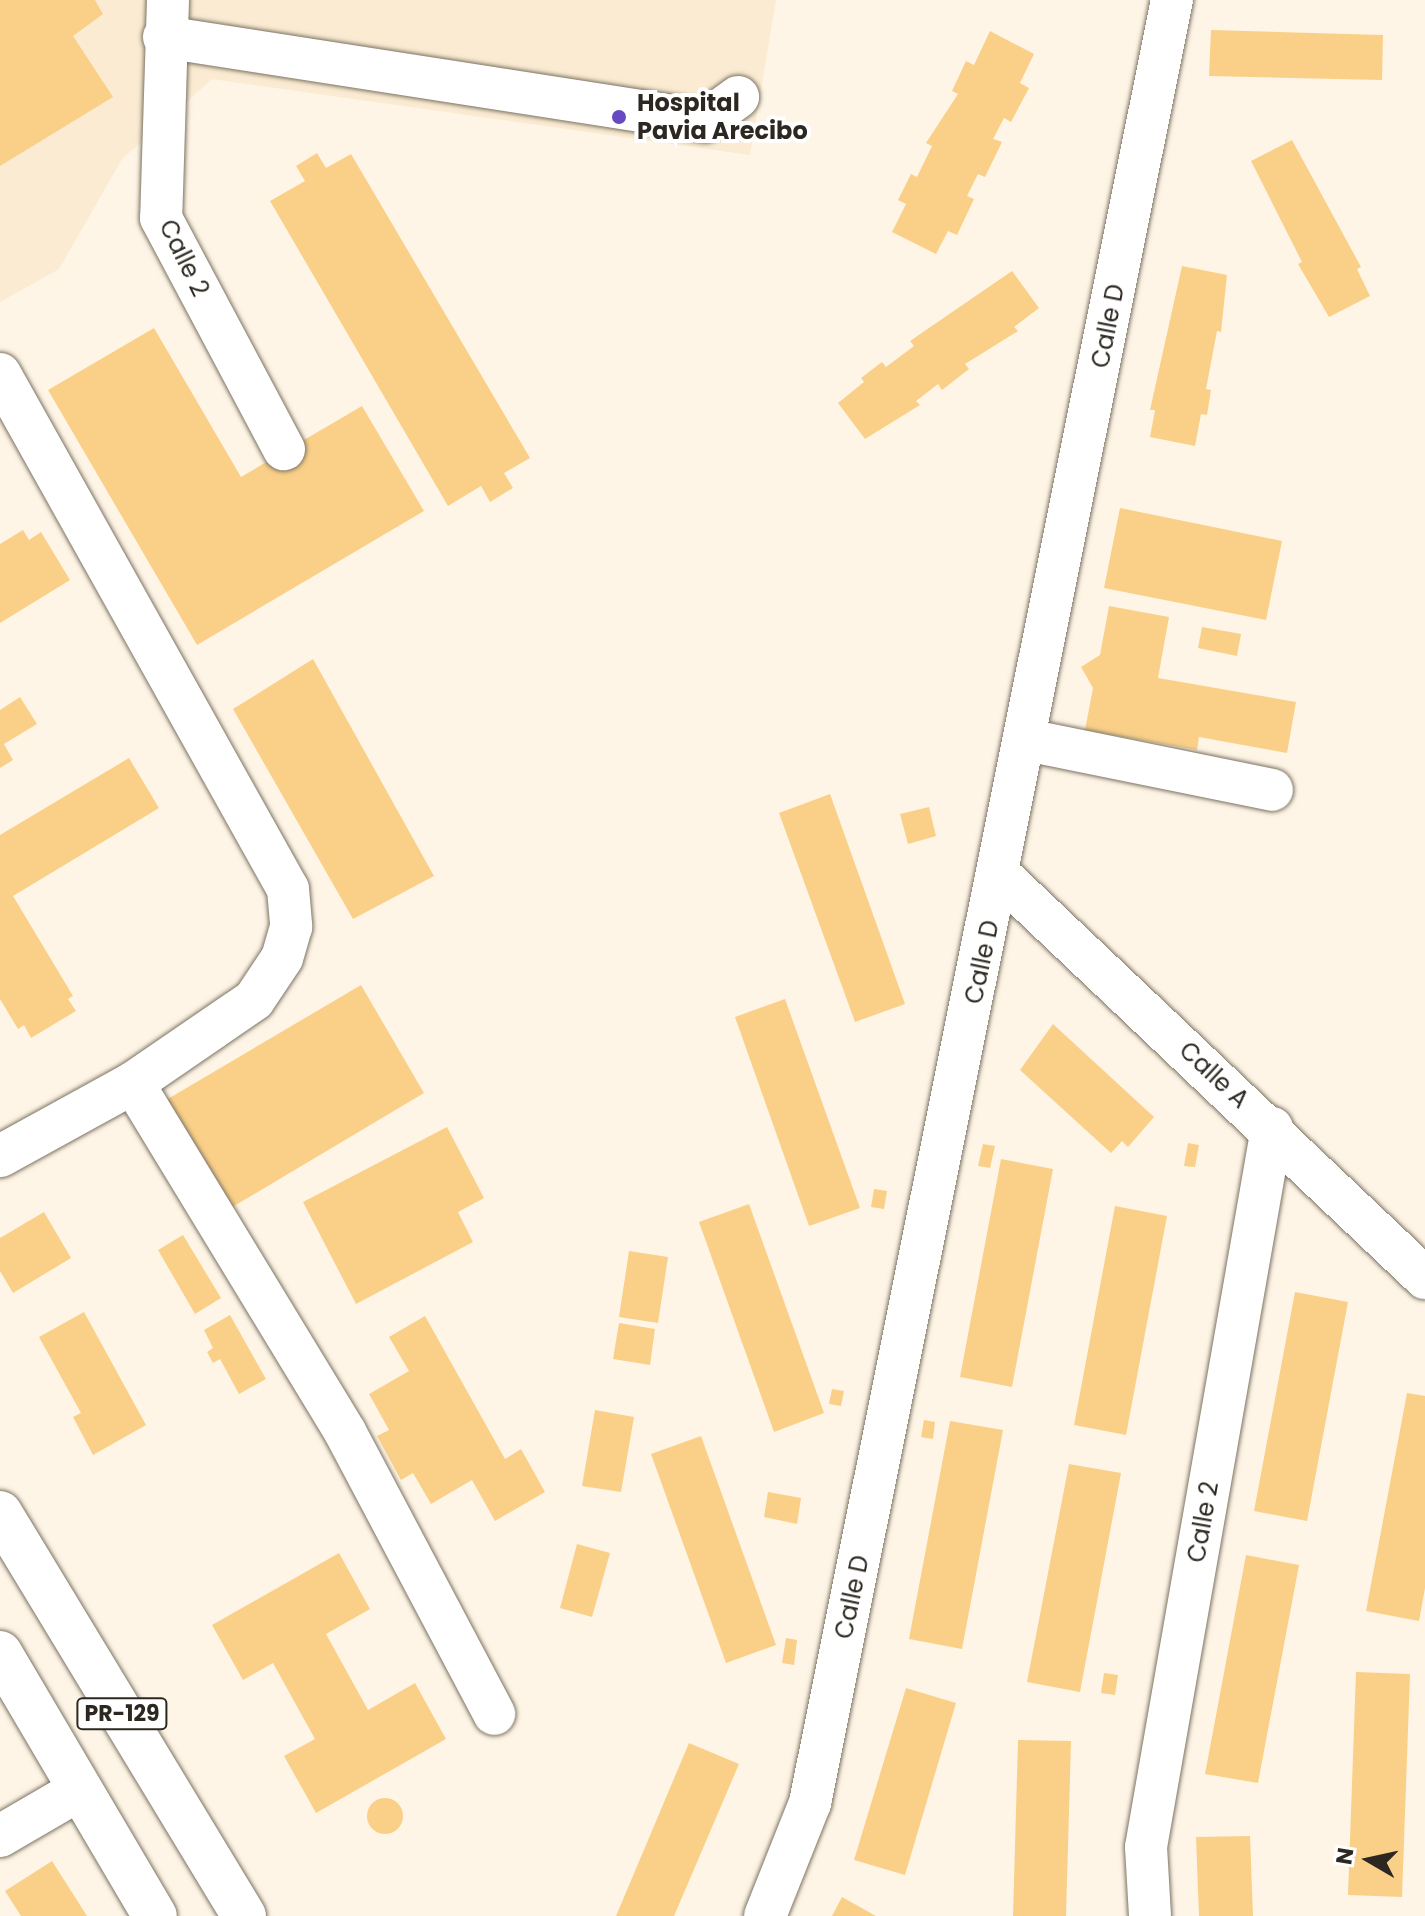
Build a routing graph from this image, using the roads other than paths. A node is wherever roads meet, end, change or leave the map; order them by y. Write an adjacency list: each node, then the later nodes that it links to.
1 (1172, 0): 6 (street, Calle D)
2 (166, 19): 3 (street); 5 (street, Calle 2)
3 (738, 97)
4 (0, 374): 9 (street)
5 (284, 449)
6 (1027, 740): 7 (street); 8 (street, Calle D)
7 (1272, 790)
8 (1000, 875): 10 (street, Calle A); 20 (street, Calle D)
9 (133, 1083): 11 (street); 15 (street)
10 (1272, 1128): 12 (street, Calle A); 21 (street, Calle 2)
11 (0, 1156)
12 (1425, 1278)
13 (0, 1513): 19 (main road, PR-129)
14 (0, 1653): 16 (main road, PR-129)
15 (494, 1714)
16 (79, 1790): 17 (street); 18 (main road, PR-129)
17 (0, 1836)
18 (155, 1916)
19 (244, 1916)
20 (765, 1916)
21 (1150, 1916)

